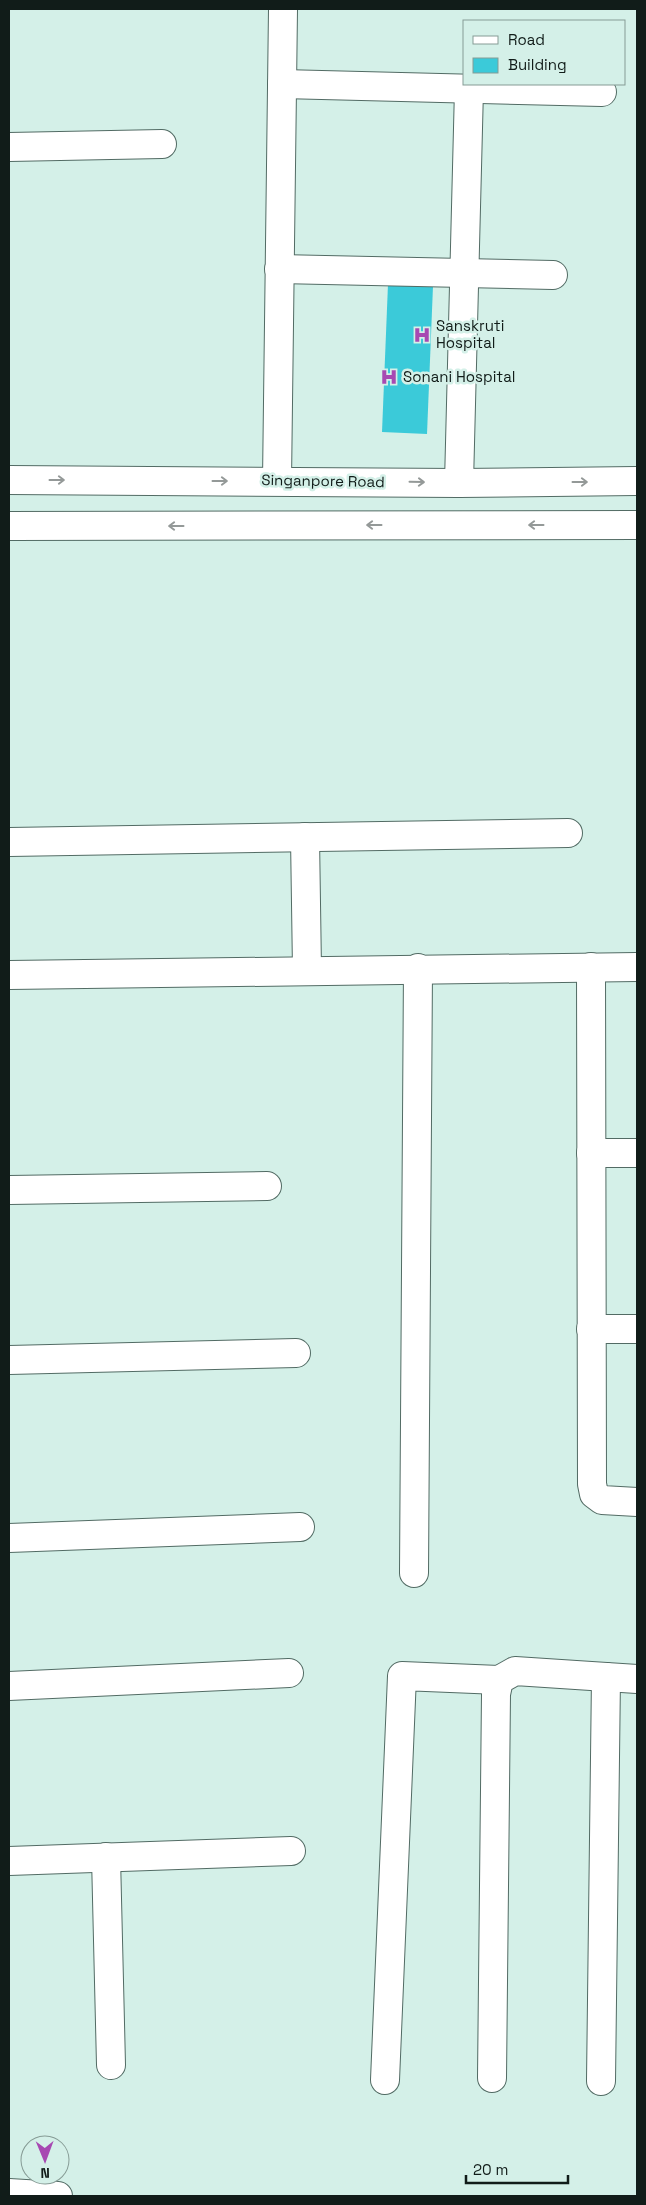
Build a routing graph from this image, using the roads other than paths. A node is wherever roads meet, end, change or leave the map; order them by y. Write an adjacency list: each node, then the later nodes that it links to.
1 (283, 9): 2 (street)
2 (282, 84): 3 (street); 7 (street)
3 (469, 89): 4 (street); 8 (street)
4 (602, 92)
5 (162, 144): 6 (street)
6 (9, 147)
7 (280, 269): 8 (street); 11 (street)
8 (464, 274): 9 (street); 13 (street)
9 (553, 275)
10 (9, 480): 11 (street, Singanpore Road, one-way to 11)
11 (277, 481): 13 (street, Singanpore Road, one-way to 13)
12 (637, 482): 13 (street, Singanpore Road, one-way to 12)
13 (460, 483)
14 (637, 525): 15 (street, one-way to 15)
15 (9, 526)
16 (568, 833): 17 (street)
17 (305, 837): 18 (street); 22 (street)
18 (9, 842)
19 (591, 967): 20 (street); 21 (street); 24 (street)
20 (637, 967)
21 (418, 968): 22 (street); 35 (street)
22 (307, 970): 23 (street)
23 (9, 975)
24 (591, 1153): 25 (street); 28 (street)
25 (637, 1153)
26 (267, 1186): 27 (street)
27 (9, 1190)
28 (591, 1329): 29 (street); 32 (street)
29 (637, 1329)
30 (296, 1353): 31 (street)
31 (9, 1360)
32 (637, 1502)
33 (300, 1528): 34 (street)
34 (9, 1538)
35 (414, 1573)
36 (289, 1673): 40 (street)
37 (606, 1677): 38 (street); 39 (street); 47 (street)
38 (637, 1679)
39 (499, 1680): 45 (street); 46 (street)
40 (9, 1686)
41 (291, 1851): 42 (street)
42 (106, 1857): 43 (street); 44 (street)
43 (9, 1861)
44 (111, 2065)
45 (492, 2078)
46 (385, 2080)
47 (601, 2080)
48 (9, 2193): 49 (street)
49 (58, 2196)

